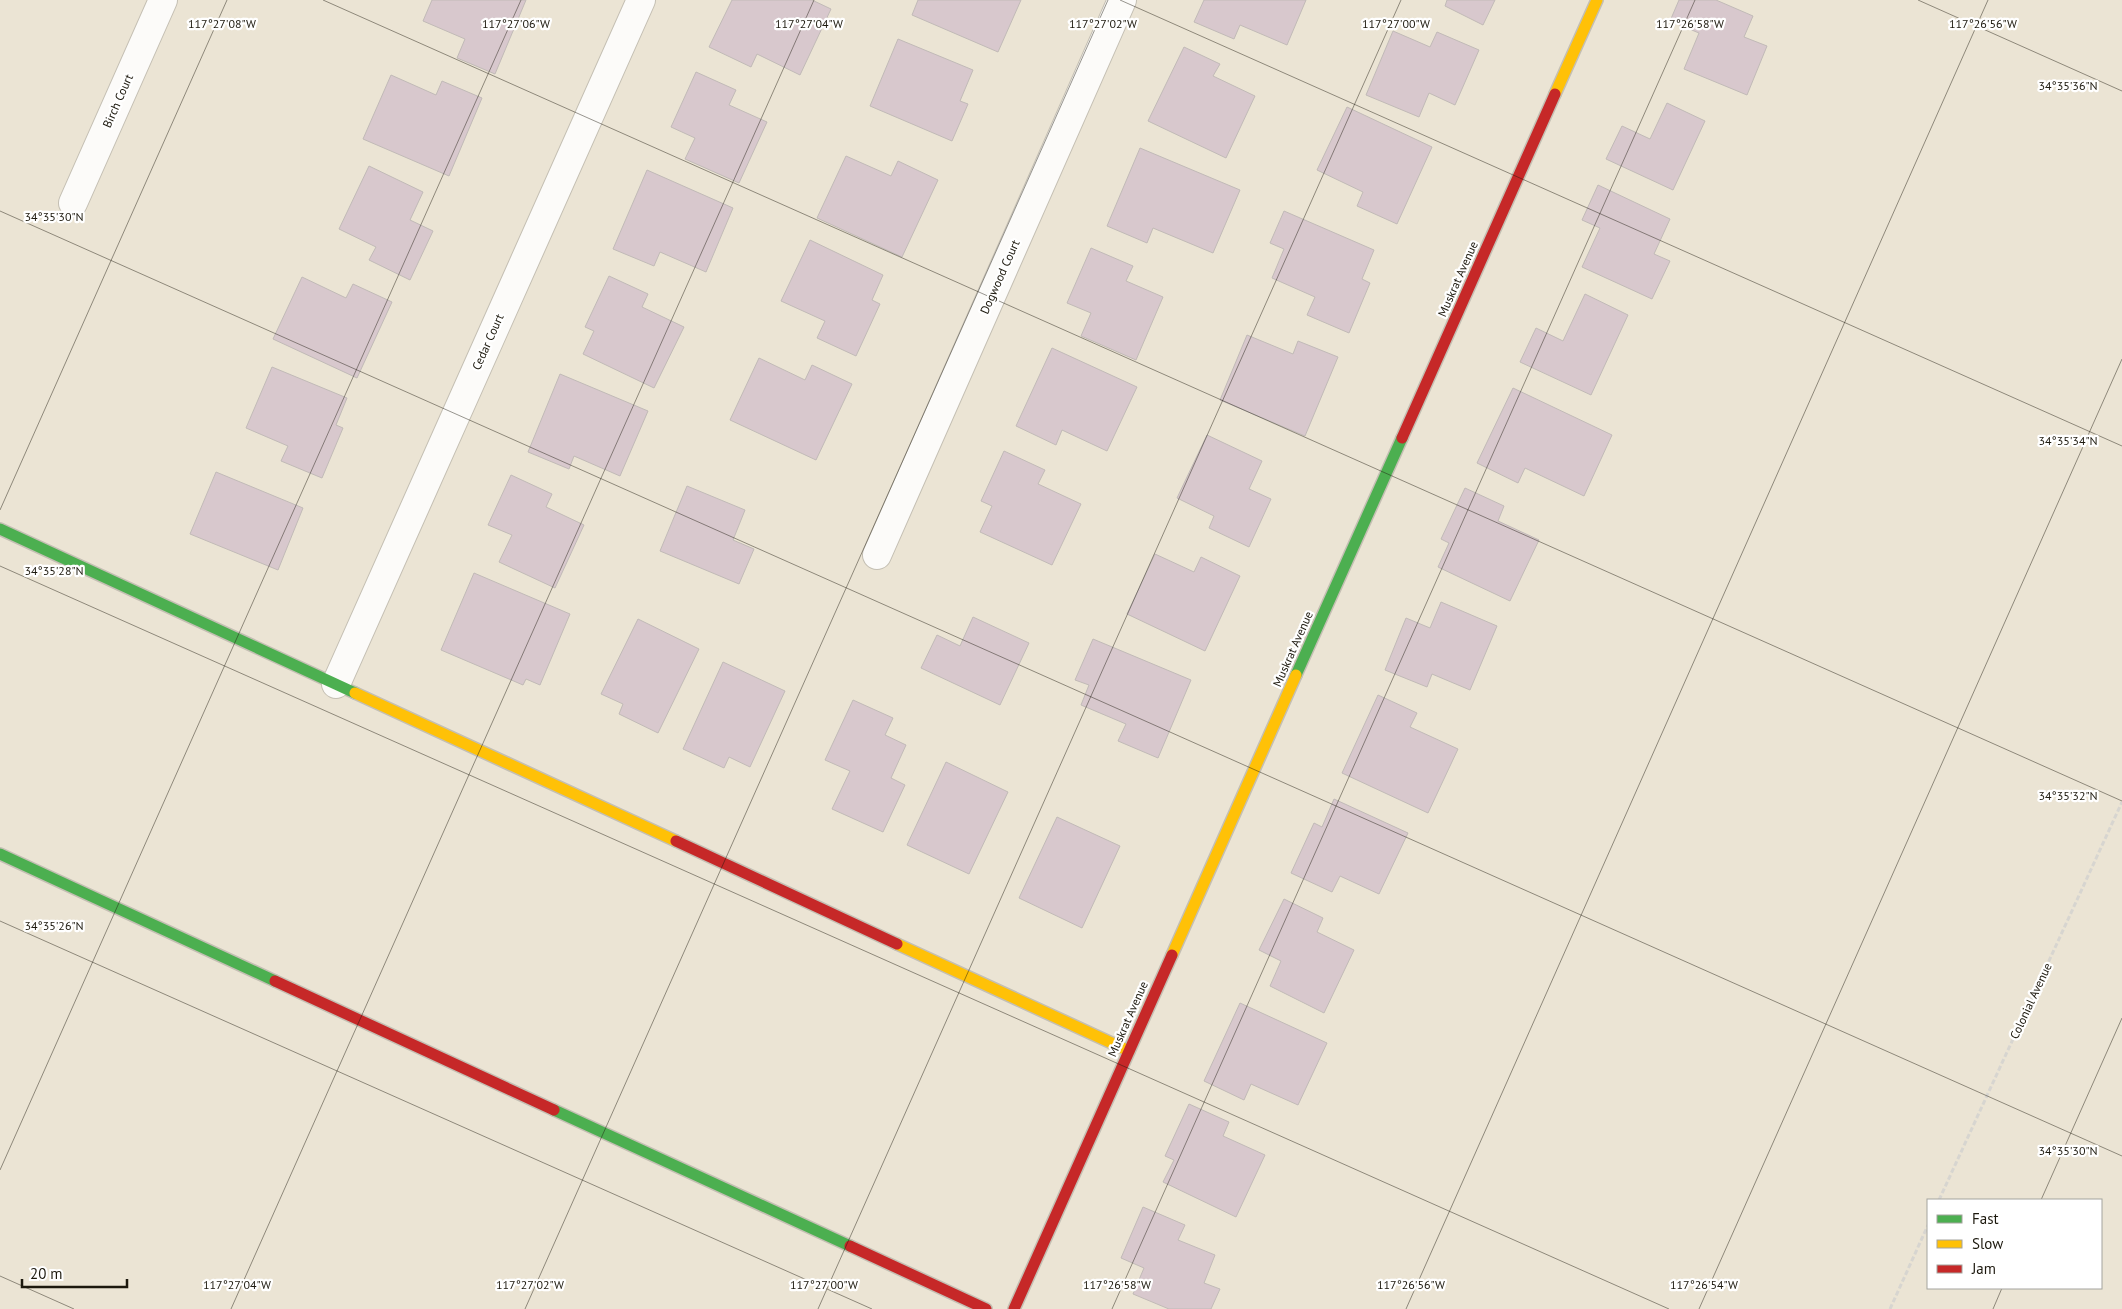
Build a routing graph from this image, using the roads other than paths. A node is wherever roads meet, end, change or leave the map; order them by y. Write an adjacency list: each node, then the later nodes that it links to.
1 (163, 0): 5 (street, Birch Court)
2 (641, 0): 8 (street, Cedar Court)
3 (1122, 0): 7 (street, Dogwood Court)
4 (1597, 0): 10 (street, Muskrat Avenue)
5 (73, 203)
6 (0, 528): 8 (street)
7 (877, 555)
8 (336, 684): 10 (street)
9 (0, 854): 11 (street)
10 (1129, 1051): 12 (street, Muskrat Avenue)
11 (986, 1309)
12 (1014, 1309)

